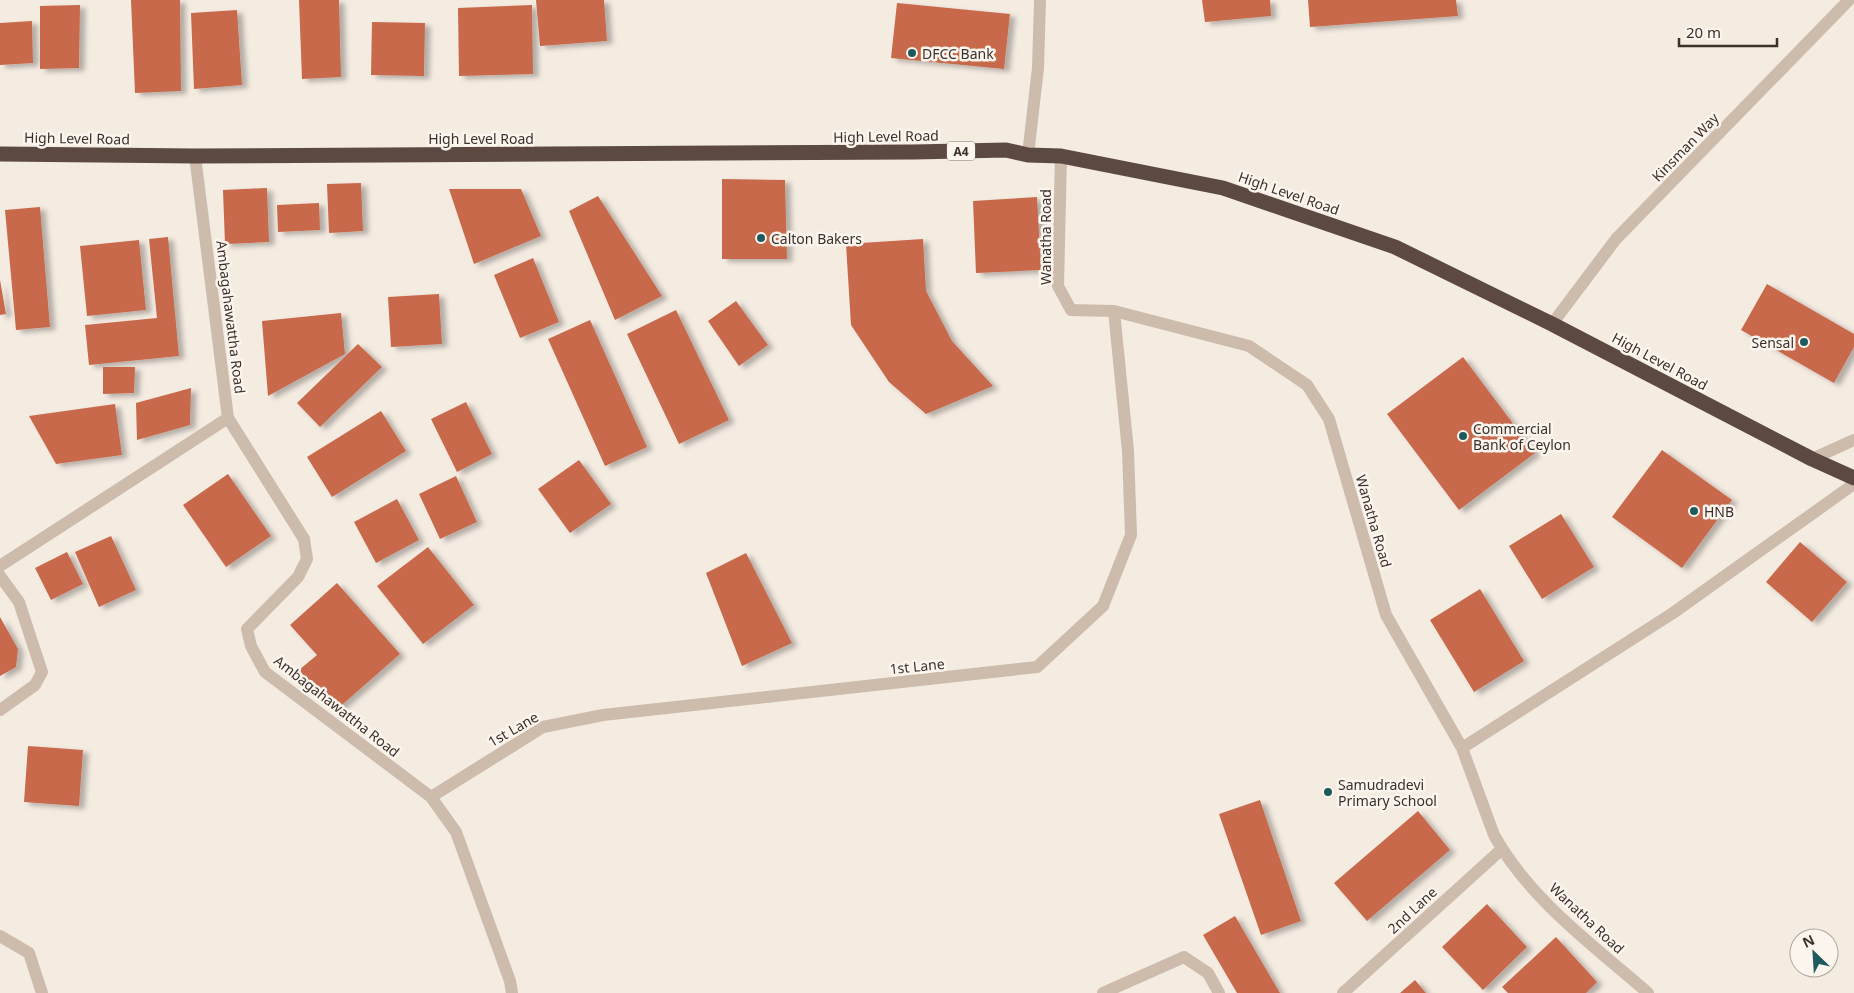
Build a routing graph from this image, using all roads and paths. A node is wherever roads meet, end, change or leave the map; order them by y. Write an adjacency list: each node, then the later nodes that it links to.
1 (1040, 0): 4 (street)
2 (1849, 0): 8 (street, Kinsman Way)
3 (0, 154): 5 (highway, High Level Road / A4)
4 (1028, 155): 5 (highway, High Level Road / A4); 6 (highway, High Level Road / A4)
5 (195, 156): 9 (street, Ambagahawattha Road)
6 (1061, 156): 7 (street, Wanatha Road); 8 (highway, High Level Road / A4)
7 (1114, 312): 17 (street, Wanatha Road); 18 (street, 1st Lane)
8 (1552, 324): 11 (highway, High Level Road / A4)
9 (228, 418): 14 (street); 18 (street, Ambagahawattha Road)
10 (1854, 440): 11 (street)
11 (1812, 459): 12 (highway, High Level Road / A4)
12 (1854, 478)
13 (1854, 484): 17 (street)
14 (0, 566)
15 (0, 576): 16 (street)
16 (0, 710)
17 (1462, 748): 19 (street, Wanatha Road)
18 (431, 797): 22 (street, Ambagahawattha Road)
19 (1502, 849): 25 (street, 2nd Lane); 26 (street, Wanatha Road)
20 (0, 936): 21 (street)
21 (42, 993)
22 (512, 993)
23 (1103, 993): 24 (street)
24 (1219, 993)
25 (1343, 993)
26 (1648, 993)

